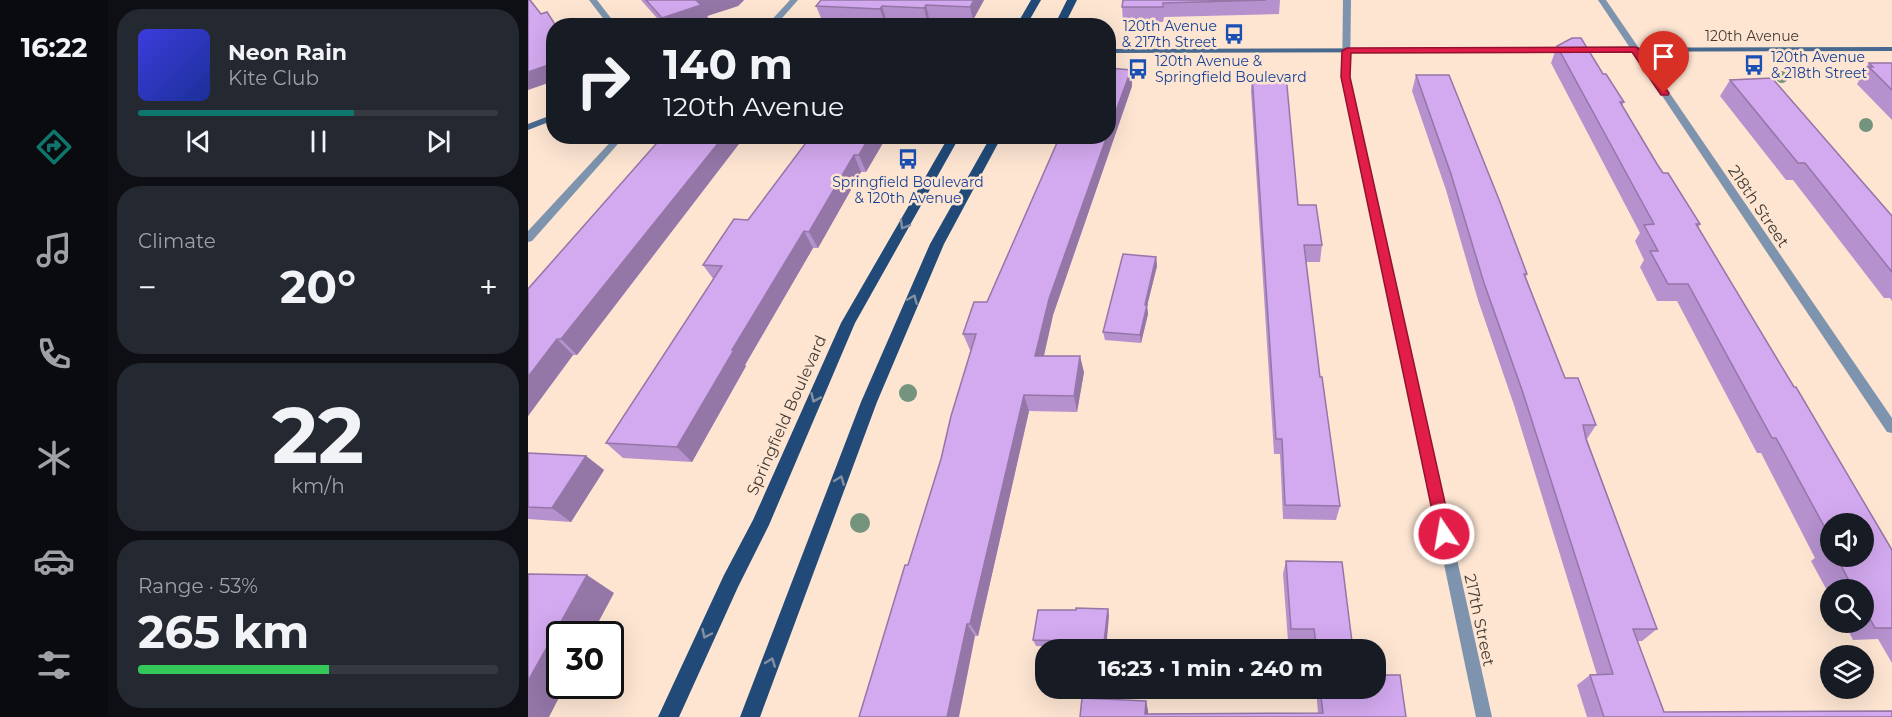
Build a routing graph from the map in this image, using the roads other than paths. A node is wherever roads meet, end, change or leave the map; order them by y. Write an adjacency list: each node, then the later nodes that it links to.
1 (592, 0): 7 (street)
2 (794, 0): 8 (street)
3 (1036, 0): 9 (main road)
4 (1072, 0): 10 (main road)
5 (1347, 0): 14 (street, 217th Street)
6 (1602, 0): 12 (street, 218th Street)
7 (607, 18)
8 (778, 18)
9 (1026, 18)
10 (1063, 18)
11 (1892, 49): 12 (street, 120th Avenue)
12 (1635, 50): 14 (street, 120th Avenue); 21 (street, 218th Street)
13 (1116, 51): 14 (street, 120th Avenue)
14 (1347, 51): 24 (street, 217th Street)
15 (546, 120): 16 (street)
16 (528, 127)
17 (614, 144): 20 (street)
18 (950, 144): 22 (main road, Springfield Boulevard, one-way to 22)
19 (993, 144): 23 (main road, one-way to 19)
20 (528, 238)
21 (1892, 428)
22 (668, 717)
23 (750, 717)
24 (1484, 717)

